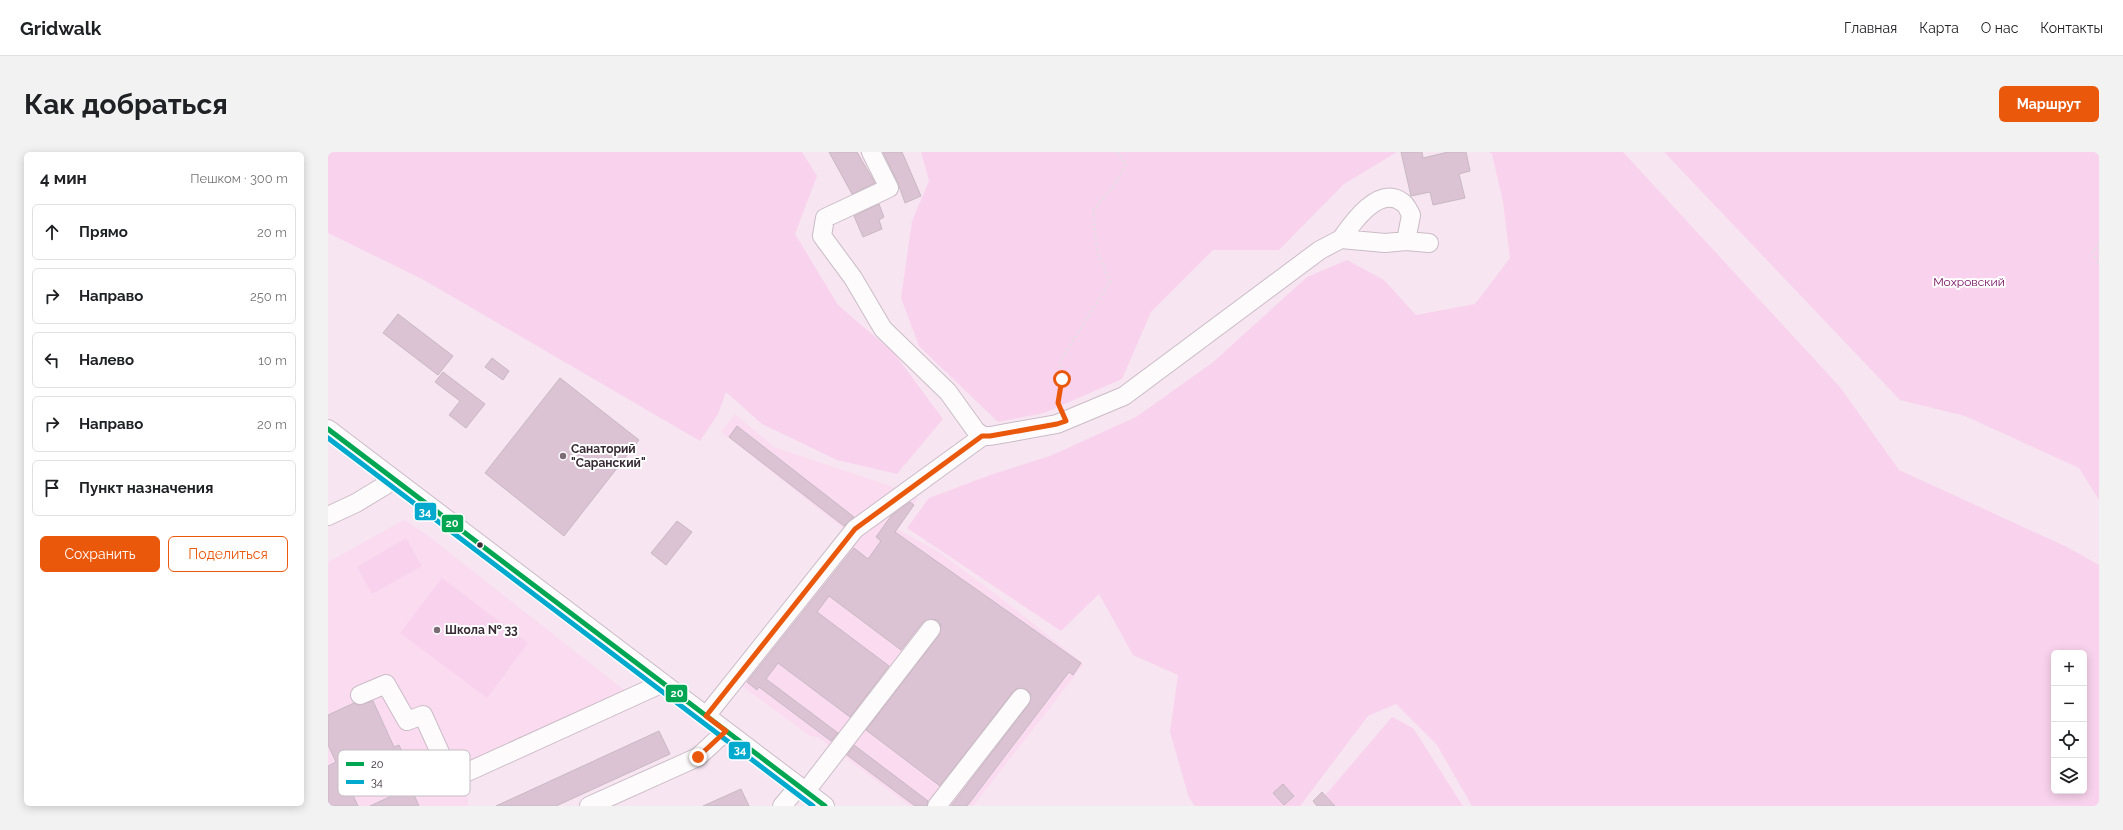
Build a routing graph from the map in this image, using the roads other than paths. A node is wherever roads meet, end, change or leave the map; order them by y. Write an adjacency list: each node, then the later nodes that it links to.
1 (871, 152): 6 (street)
2 (1341, 239): 3 (street); 3 (street); 6 (street)
3 (1406, 241): 4 (street)
4 (1430, 242)
5 (328, 429): 7 (street)
6 (982, 436): 13 (street)
7 (394, 480): 8 (street); 10 (street)
8 (328, 516)
9 (931, 629): 17 (street)
10 (663, 684): 13 (street); 16 (street)
11 (360, 695): 15 (street)
12 (1021, 698): 21 (street)
13 (706, 716): 14 (street)
14 (726, 731): 17 (street); 18 (street)
15 (439, 750)
16 (470, 771)
17 (802, 789): 19 (street); 20 (street)
18 (589, 806)
19 (782, 806)
20 (825, 806)
21 (937, 806)

